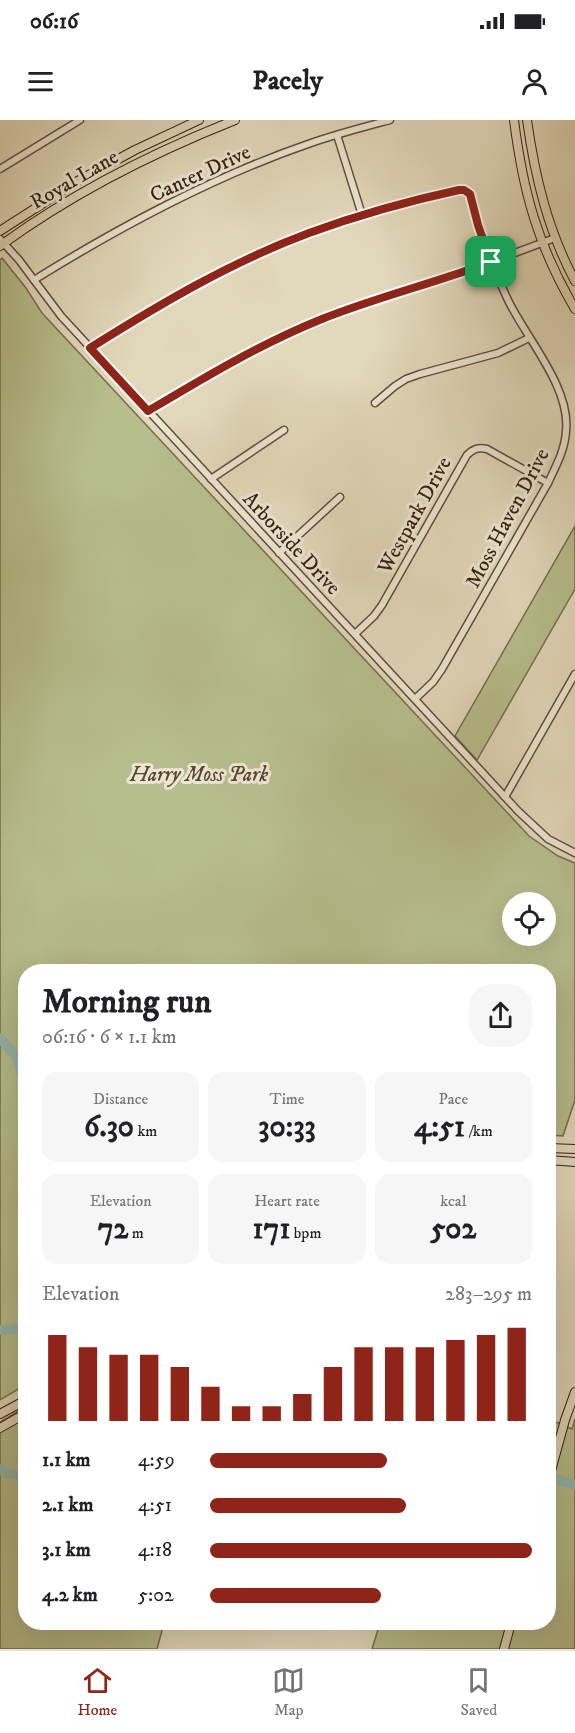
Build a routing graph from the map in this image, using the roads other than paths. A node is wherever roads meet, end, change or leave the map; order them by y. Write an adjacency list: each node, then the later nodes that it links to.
1 (80, 120): 8 (street)
2 (199, 120): 10 (main road, Royal Lane)
3 (235, 120): 13 (main road, Royal Lane)
4 (390, 120): 7 (street, Canter Drive)
5 (514, 120): 12 (main road)
6 (527, 120): 11 (main road)
7 (336, 135): 9 (street); 15 (street, Canter Drive)
8 (0, 169)
9 (362, 215): 14 (street, Moss Haven Drive); 19 (street, Moss Haven Drive)
10 (0, 231)
11 (555, 238): 12 (street); 16 (main road)
12 (542, 242): 14 (street); 17 (main road)
13 (1, 243): 15 (street, Arborside Drive)
14 (491, 262): 18 (street, Moss Haven Drive); 21 (street)
15 (34, 280): 19 (street, Arborside Drive)
16 (575, 282)
17 (575, 309)
18 (529, 338): 20 (street); 24 (street, Moss Haven Drive)
19 (90, 348): 21 (street, Arborside Drive)
20 (375, 403)
21 (148, 411): 23 (street, Arborside Drive)
22 (284, 430): 23 (street)
23 (211, 478): 26 (street, Arborside Drive)
24 (548, 483): 27 (street, Westpark Drive); 29 (street, Moss Haven Drive)
25 (340, 497): 26 (street)
26 (279, 553): 27 (street, Arborside Drive)
27 (354, 634): 29 (street, Arborside Drive)
28 (575, 674): 30 (street)
29 (415, 699): 30 (street, Arborside Drive)
30 (505, 797): 32 (street, Arborside Drive)
31 (575, 844): 32 (street)
32 (573, 852)
33 (556, 1148): 34 (main road)
34 (575, 1149)
35 (556, 1161): 36 (main road)
36 (575, 1162)
37 (575, 1392): 42 (main road)
38 (18, 1404): 39 (main road)
39 (0, 1413)
40 (18, 1418): 41 (main road)
41 (0, 1428)
42 (556, 1450)
43 (510, 1630): 44 (main road)
44 (504, 1649)

